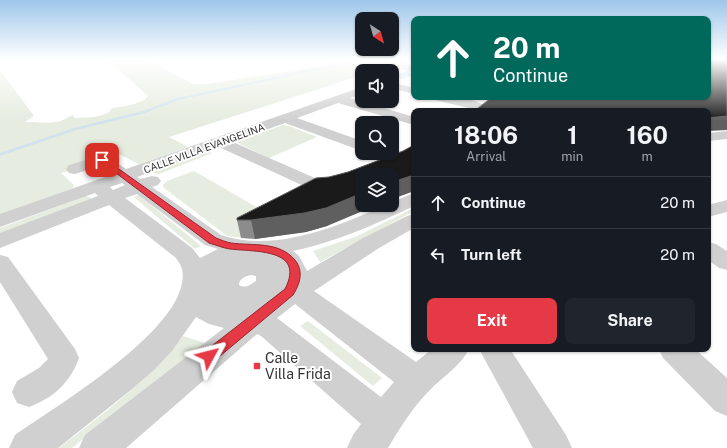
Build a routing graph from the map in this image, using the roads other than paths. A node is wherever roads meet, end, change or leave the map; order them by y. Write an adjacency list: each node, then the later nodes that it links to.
1 (399, 87): 2 (street)
2 (411, 90)
3 (355, 93): 4 (street, CALLE VILLA EVANGELINA)
4 (339, 99): 7 (street, CALLE VILLA EVANGELINA); 8 (street)
5 (452, 100): 6 (street)
6 (480, 108)
7 (285, 118): 11 (street); 12 (street, CALLE VILLA EVANGELINA)
8 (411, 120)
9 (727, 135): 10 (street)
10 (711, 137)
11 (355, 143)
12 (229, 145): 17 (street); 18 (street, CALLE VILLA EVANGELINA)
13 (727, 145): 14 (street)
14 (711, 146)
15 (411, 153): 16 (street)
16 (399, 159)
17 (350, 178)
18 (120, 187): 22 (street, CALLE VILLA EVANGELINA); 24 (street, CALLE VILLA EVANGELINA); 28 (street); 28 (street)
19 (411, 200): 28 (street)
20 (727, 206): 21 (street)
21 (711, 210)
22 (0, 221)
23 (411, 222): 28 (street)
24 (0, 240)
25 (711, 251): 26 (street)
26 (727, 262)
27 (0, 263): 33 (street)
28 (249, 282): 32 (street); 35 (street); 36 (street); 37 (street)
29 (451, 352): 32 (street)
30 (496, 352): 39 (street)
31 (677, 352): 34 (street)
32 (417, 381): 35 (street)
33 (29, 392)
34 (727, 400)
35 (384, 421): 38 (street)
36 (28, 448)
37 (98, 448)
38 (366, 448)
39 (553, 448)

